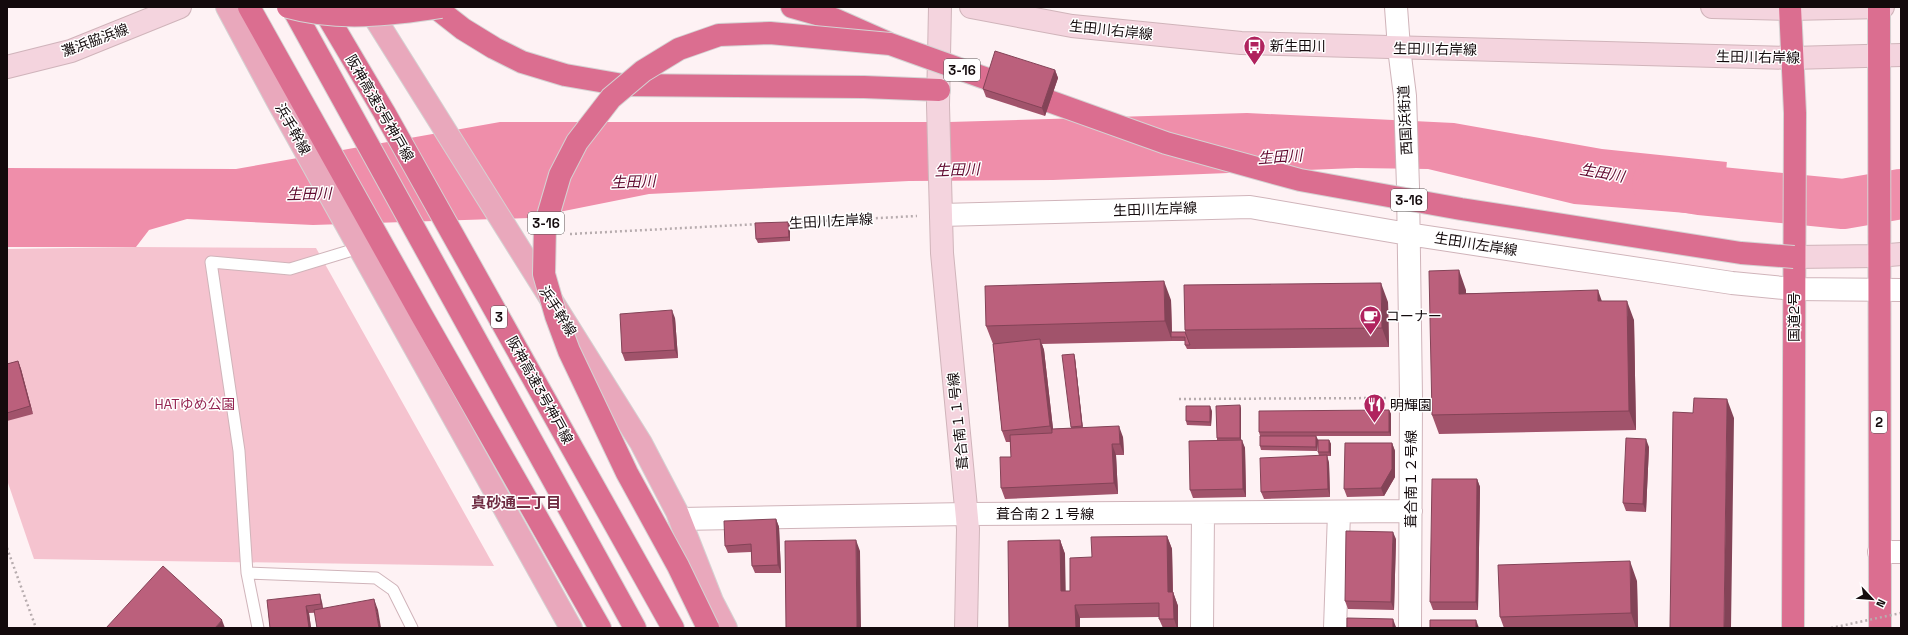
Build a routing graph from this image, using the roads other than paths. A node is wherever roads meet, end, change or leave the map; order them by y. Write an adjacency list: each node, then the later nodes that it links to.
1 (180, 7): 23 (street, 灘浜脇浜線)
2 (227, 7): 27 (main road, 浜手幹線)
3 (249, 7): 45 (highway)
4 (288, 7): 9 (highway, bridge)
5 (292, 7): 46 (highway)
6 (322, 7): 47 (highway, 阪神高速3号神戸線 / 3)
7 (368, 7): 38 (main road, 浜手幹線)
8 (435, 7): 24 (highway, 3-16)
9 (441, 7)
10 (792, 7): 18 (highway, 3-16)
11 (940, 7): 24 (street, 葺合南１１号線)
12 (971, 7): 19 (street, 生田川右岸線)
13 (1396, 7): 19 (street, 西国浜街道)
14 (1712, 7): 17 (street)
15 (1879, 7): 16 (street); 17 (street); 20 (highway, 2)
16 (1883, 7)
17 (1790, 8): 22 (highway, 国道2号)
18 (890, 44): 30 (highway, 3-16, bridge); 48 (highway, 3-16, bridge)
19 (1399, 48): 22 (street, 生田川右岸線); 26 (street, 西国浜街道)
20 (1879, 56): 21 (street, 生田川右岸線); 22 (street, 生田川右岸線); 29 (highway, 2)
21 (1901, 56)
22 (1792, 58): 30 (highway, 国道2号)
23 (7, 67)
24 (939, 98): 25 (street, 葺合南１１号線)
25 (941, 210): 26 (street, 生田川左岸線); 36 (street, 葺合南１１号線)
26 (1408, 234): 31 (street, 生田川左岸線); 34 (street, 葺合南１２号線)
27 (357, 244): 41 (lane); 44 (main road, 浜手幹線)
28 (1901, 254): 29 (street)
29 (1878, 256): 30 (street); 33 (highway, 2)
30 (1794, 257): 31 (highway, 国道2号)
31 (1794, 289): 33 (street, 生田川左岸線); 54 (highway, 国道2号)
32 (1901, 290): 33 (street, 生田川左岸線)
33 (1879, 291): 39 (highway, 2)
34 (1410, 511): 35 (street, 葺合南２１号線); 53 (street, 葺合南１２号線)
35 (1339, 513): 37 (street, 葺合南２１号線); 52 (street)
36 (967, 514): 37 (street, 葺合南２１号線); 38 (street, 葺合南２１号線); 50 (street, 葺合南１１号線)
37 (1203, 514): 51 (street)
38 (680, 519): 49 (main road, 浜手幹線)
39 (1879, 552): 40 (street); 55 (highway, 2)
40 (1901, 552)
41 (247, 573): 42 (lane); 43 (lane)
42 (258, 628)
43 (412, 628)
44 (571, 628)
45 (600, 628)
46 (635, 628)
47 (674, 628)
48 (708, 628)
49 (726, 628)
50 (966, 628)
51 (1202, 628)
52 (1335, 628)
53 (1410, 628)
54 (1792, 628)
55 (1880, 628)

